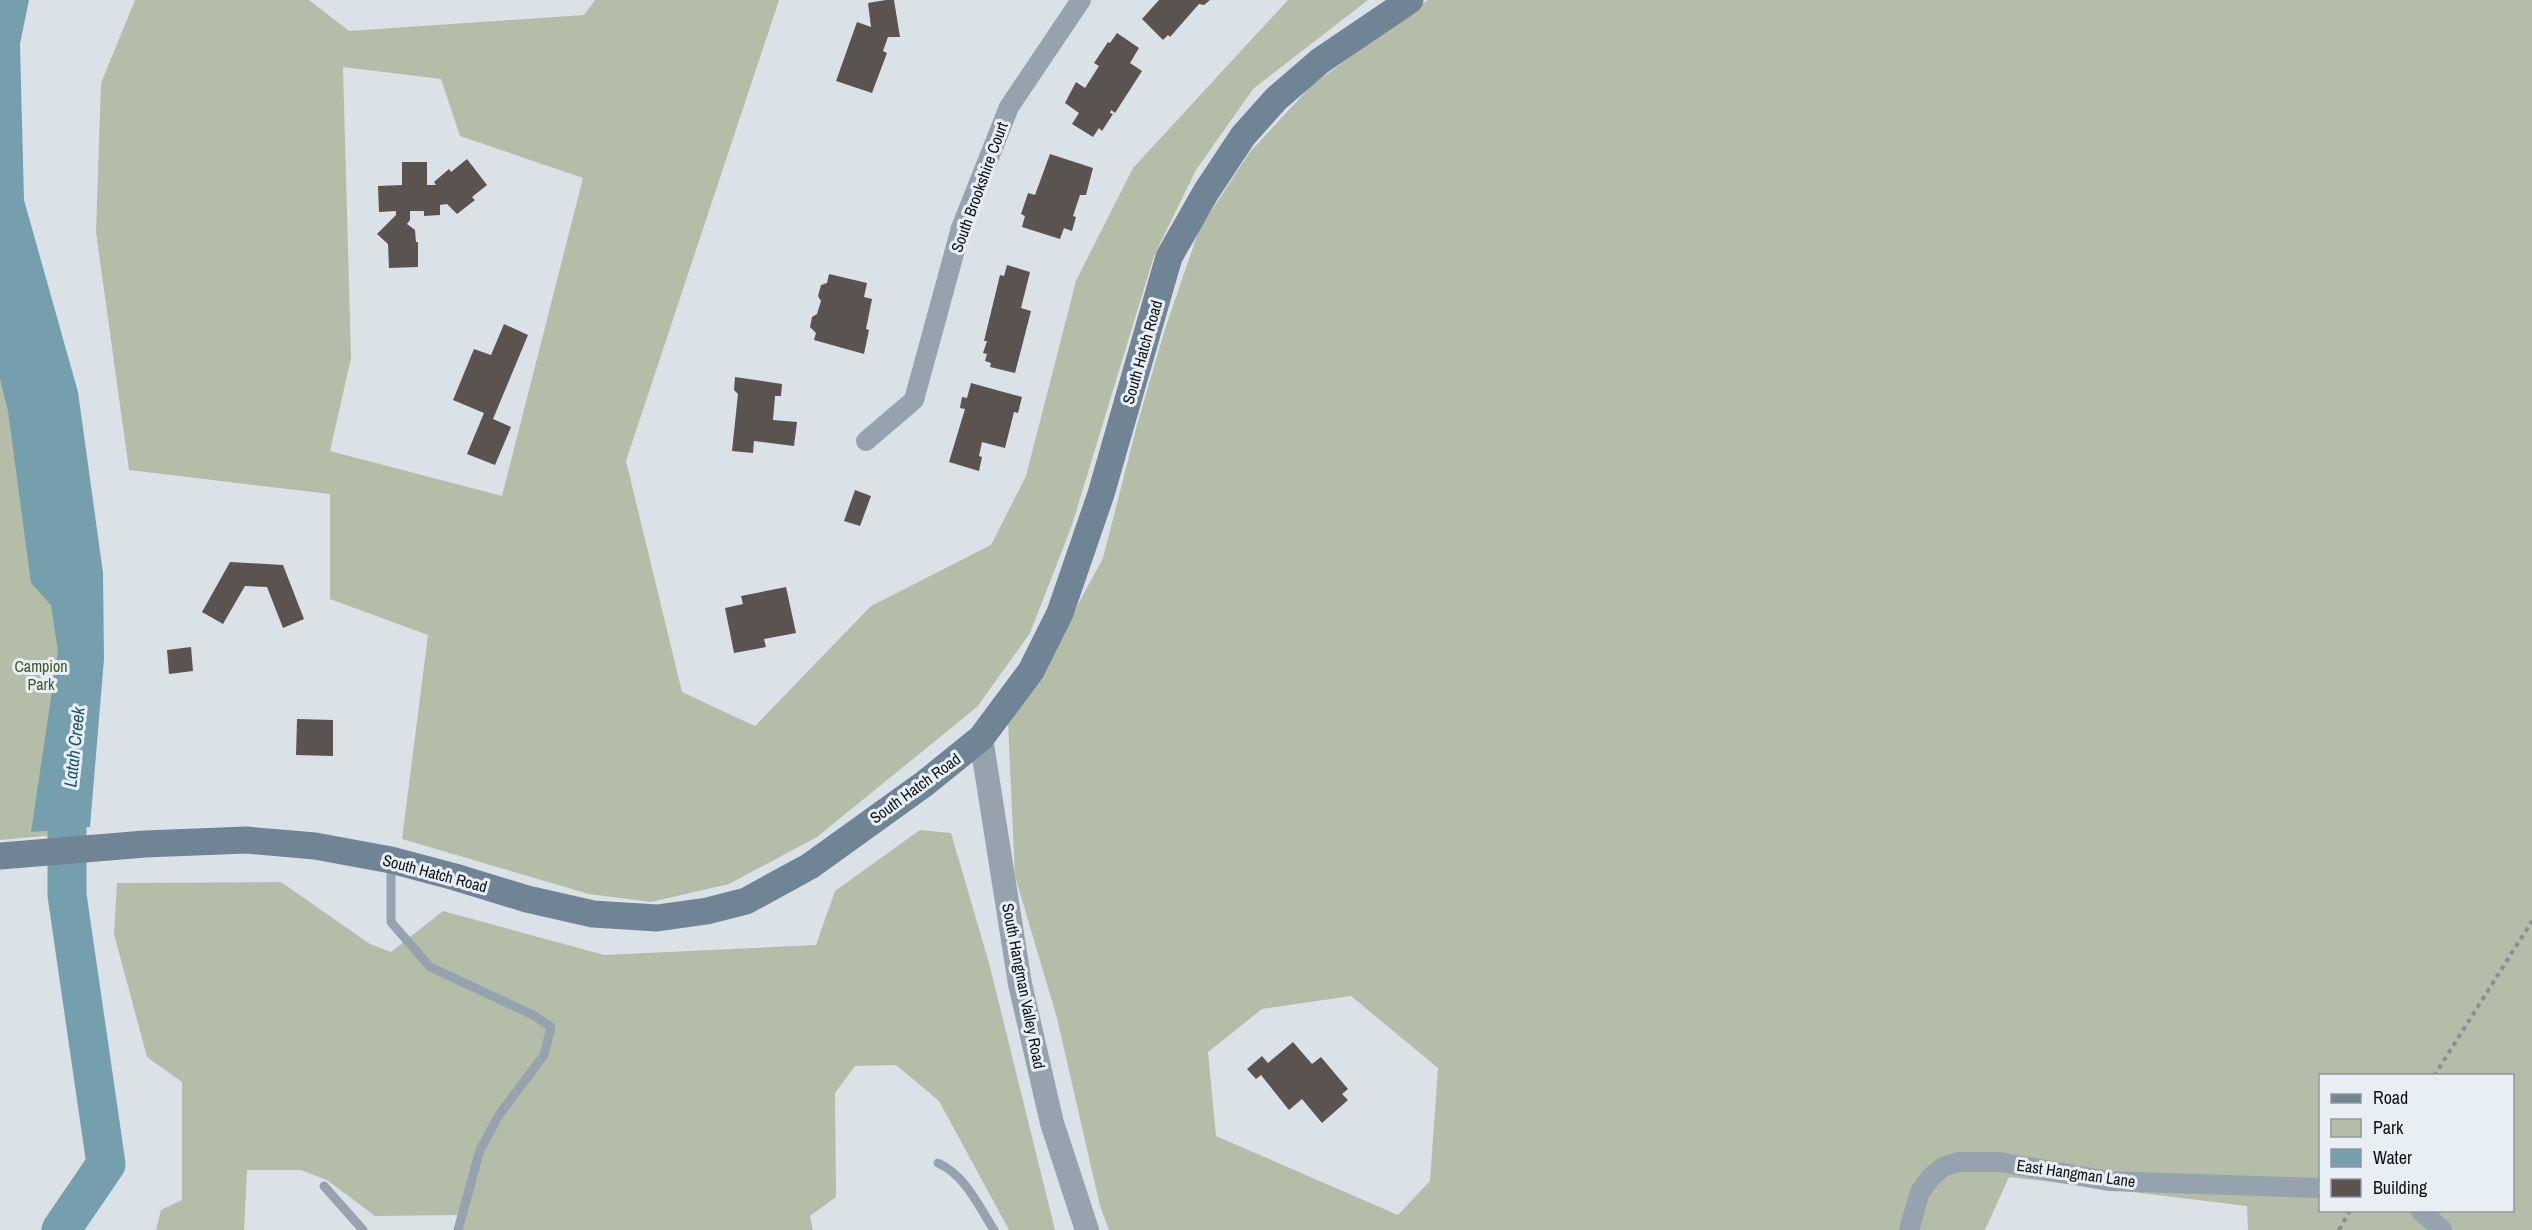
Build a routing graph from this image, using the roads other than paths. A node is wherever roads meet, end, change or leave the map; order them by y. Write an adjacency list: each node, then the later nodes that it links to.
1 (1081, 0): 3 (street, South Brookshire Court)
2 (1410, 0): 4 (main road, South Hatch Road)
3 (866, 441)
4 (981, 738): 6 (main road, South Hatch Road); 14 (street, South Hangman Valley Road)
5 (0, 856): 6 (main road, South Hatch Road)
6 (391, 860): 12 (lane)
7 (938, 1163): 13 (lane)
8 (324, 1186): 11 (lane)
9 (2319, 1188): 15 (street, East Hangman Lane)
10 (2422, 1212): 16 (street)
11 (363, 1230)
12 (458, 1230)
13 (994, 1230)
14 (1087, 1230)
15 (1909, 1230)
16 (2442, 1230)

